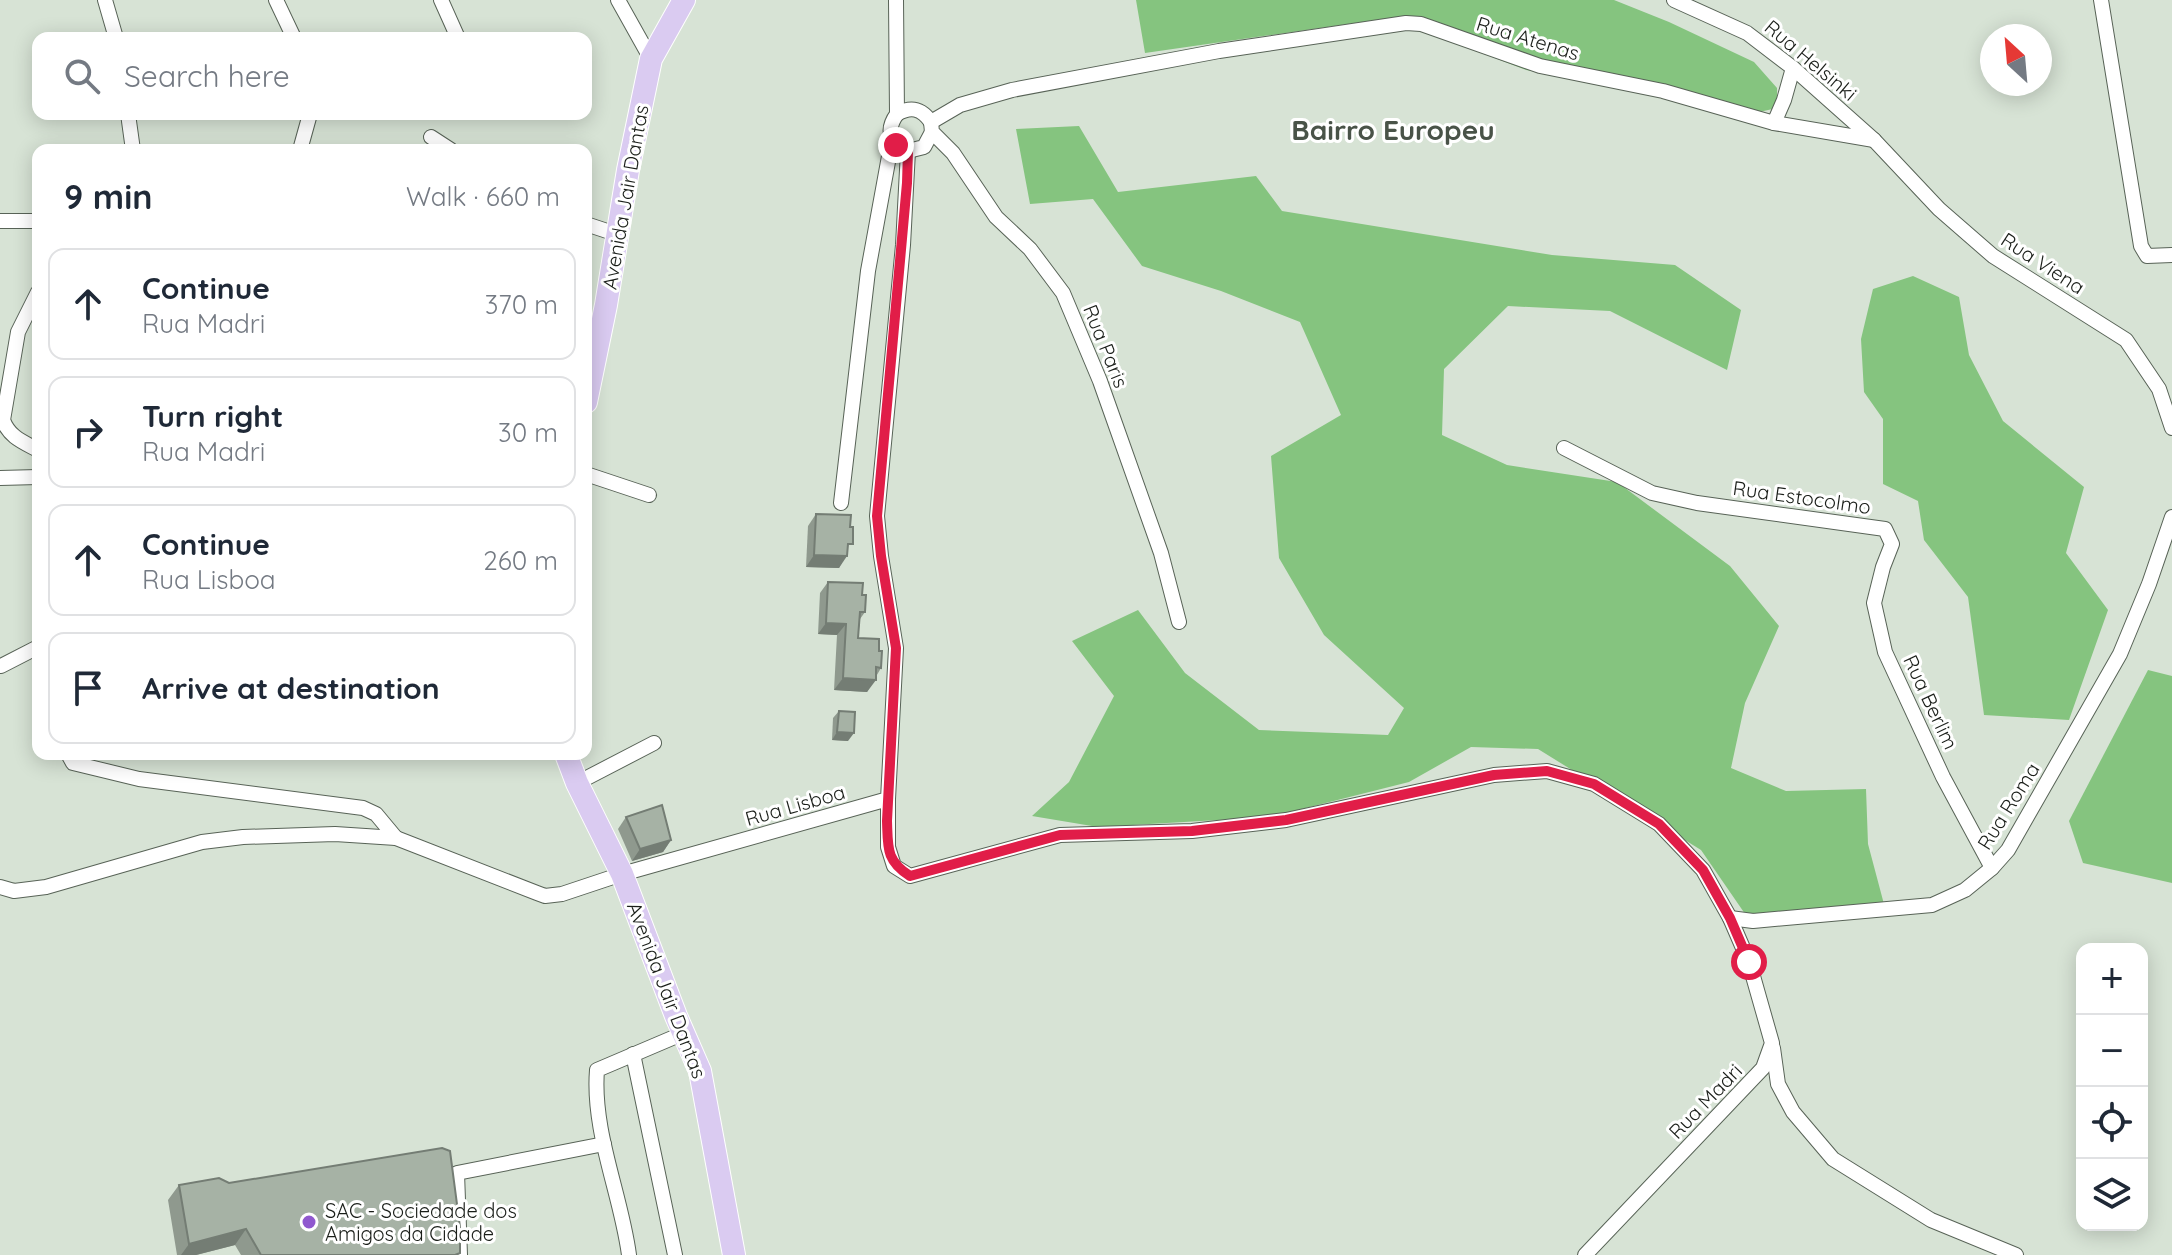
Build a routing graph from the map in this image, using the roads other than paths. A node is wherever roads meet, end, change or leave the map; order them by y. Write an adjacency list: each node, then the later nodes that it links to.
1 (105, 0): 9 (street)
2 (276, 0): 10 (street)
3 (441, 0): 11 (street)
4 (618, 0): 12 (street)
5 (684, 0): 12 (main road, Avenida Jair Dantas)
6 (896, 0): 14 (street)
7 (1674, 0): 13 (street, Rua Helsinki)
8 (2101, 0): 30 (street)
9 (114, 32)
10 (291, 32)
11 (455, 32)
12 (651, 59): 29 (main road, Avenida Jair Dantas)
13 (1793, 68): 17 (street); 21 (street, Rua Helsinki)
14 (897, 114): 18 (street); 20 (street)
15 (129, 120): 22 (street)
16 (308, 120): 23 (street)
17 (1774, 123): 18 (street, Rua Atenas); 21 (street, Rua Atenas)
18 (932, 127): 25 (street); 43 (street, Rua Paris)
19 (431, 137): 24 (street)
20 (892, 140): 25 (street); 40 (street)
21 (1874, 140): 33 (street, Rua Viena)
22 (132, 144)
23 (302, 144)
24 (442, 144)
25 (908, 151): 50 (street)
26 (0, 221): 27 (street)
27 (32, 221)
28 (592, 226): 29 (street)
29 (616, 234): 32 (main road, Avenida Jair Dantas)
30 (2172, 255)
31 (32, 304): 34 (street)
32 (592, 373)
33 (2172, 428)
34 (32, 447)
35 (1564, 448): 42 (street, Rua Estocolmo)
36 (592, 476): 39 (street)
37 (32, 477): 38 (street)
38 (0, 478)
39 (649, 495)
40 (841, 503)
41 (2172, 517): 52 (street, Rua Roma)
42 (1892, 544): 52 (street, Rua Berlim)
43 (1179, 622)
44 (32, 650): 45 (street)
45 (1, 666)
46 (654, 743): 49 (street)
47 (73, 760): 51 (street)
48 (568, 760): 49 (main road, Avenida Jair Dantas)
49 (577, 783): 53 (main road, Avenida Jair Dantas)
50 (888, 799): 53 (street, Rua Lisboa); 55 (street)
51 (396, 838): 53 (street, Rua Lisboa); 54 (street)
52 (1992, 868): 55 (street, Rua Roma)
53 (622, 874): 56 (main road, Avenida Jair Dantas)
54 (0, 887)
55 (1730, 918): 57 (street)
56 (684, 1033): 58 (street); 65 (main road, Avenida Jair Dantas)
57 (1772, 1043): 66 (street, Rua Madri); 67 (street)
58 (633, 1054): 59 (street); 64 (street)
59 (604, 1144): 61 (street); 63 (street)
60 (446, 1158): 61 (street)
61 (457, 1173): 62 (street)
62 (460, 1255)
63 (629, 1255)
64 (675, 1255)
65 (734, 1255)
66 (1585, 1255)
67 (2016, 1255)

